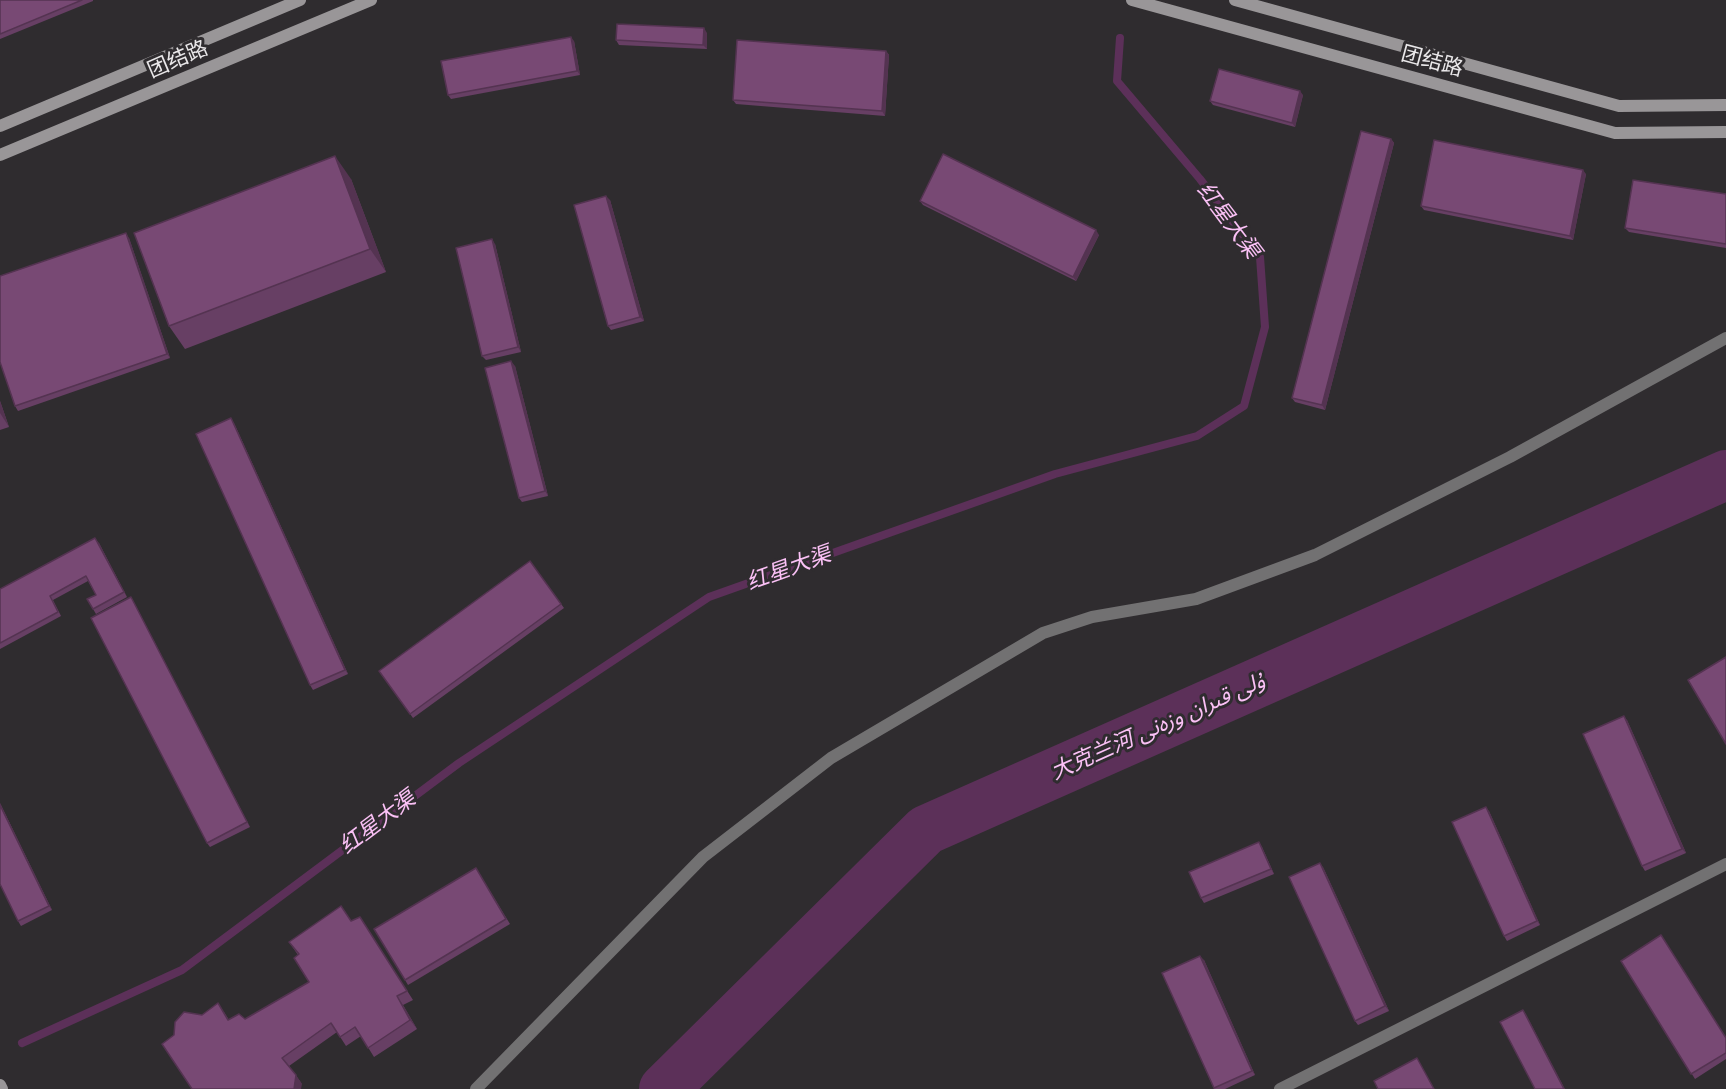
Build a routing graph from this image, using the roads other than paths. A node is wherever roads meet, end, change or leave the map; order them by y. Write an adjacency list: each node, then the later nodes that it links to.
1 (300, 0): 6 (main road, 团结路)
2 (370, 0): 8 (main road, 团结路)
3 (1132, 0): 7 (main road, 团结路)
4 (1235, 0): 5 (main road, 团结路)
5 (1726, 105)
6 (0, 126)
7 (1726, 132)
8 (0, 155)
9 (1726, 338): 11 (street)
10 (1726, 864): 12 (street)
11 (476, 1089)
12 (1280, 1089)

